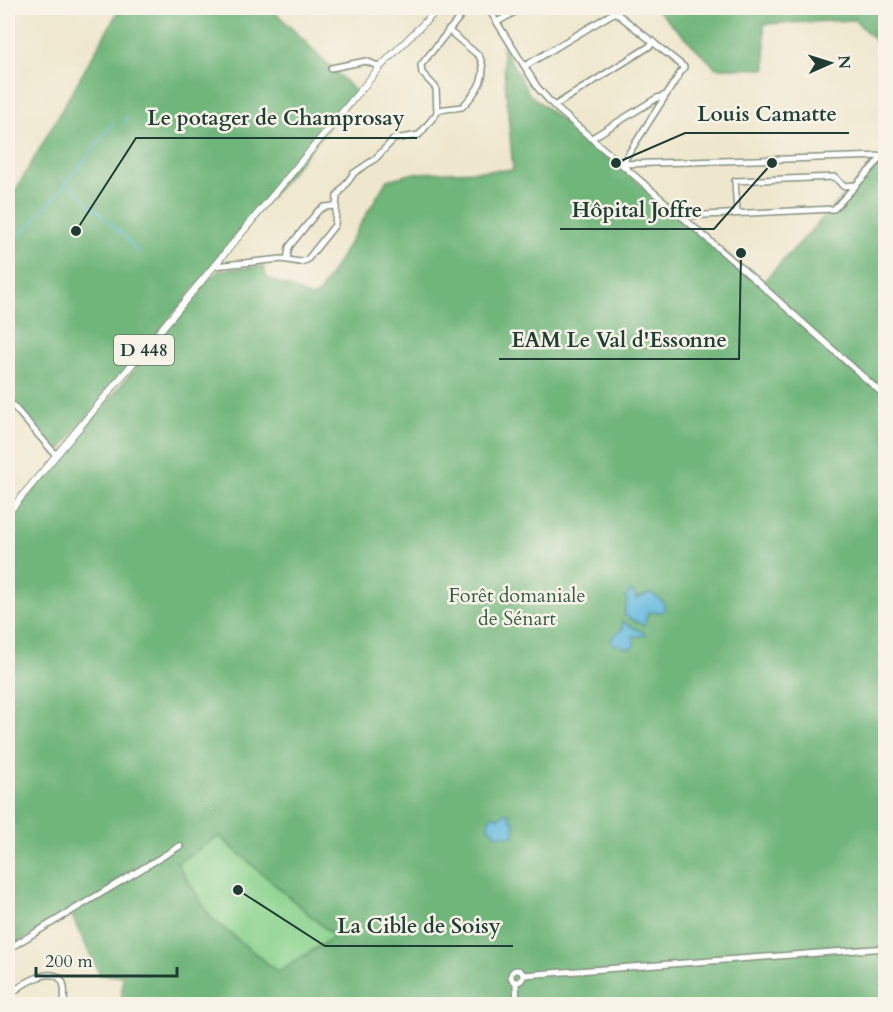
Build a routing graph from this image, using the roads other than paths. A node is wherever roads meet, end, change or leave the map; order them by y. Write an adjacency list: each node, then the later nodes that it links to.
1 (439, 8): 9 (main road, D 448)
2 (467, 8): 6 (street)
3 (488, 8): 5 (street)
4 (522, 8): 5 (street)
5 (497, 22): 8 (street)
6 (448, 30): 13 (street); 13 (street)
7 (653, 41): 8 (street); 11 (street); 12 (street)
8 (525, 66): 12 (street)
9 (380, 67): 10 (street); 21 (main road, D 448)
10 (331, 68)
11 (666, 95): 14 (street); 15 (street)
12 (554, 106): 14 (street)
13 (438, 110): 17 (street)
14 (592, 138): 15 (street)
15 (622, 164): 16 (street); 19 (street)
16 (856, 185): 18 (street); 18 (street)
17 (336, 206): 20 (street); 20 (street)
18 (737, 213): 19 (street)
19 (682, 216): 22 (street)
20 (287, 260): 21 (street)
21 (214, 266): 24 (main road, D 448)
22 (885, 397)
23 (8, 400): 24 (street)
24 (56, 455): 25 (main road, D 448)
25 (8, 513)
26 (180, 846): 28 (street)
27 (885, 948): 29 (street)
28 (8, 949)
29 (524, 975): 30 (street); 30 (street)
30 (516, 983): 33 (street)
31 (8, 997): 32 (street)
32 (64, 1005)
33 (517, 1005)

